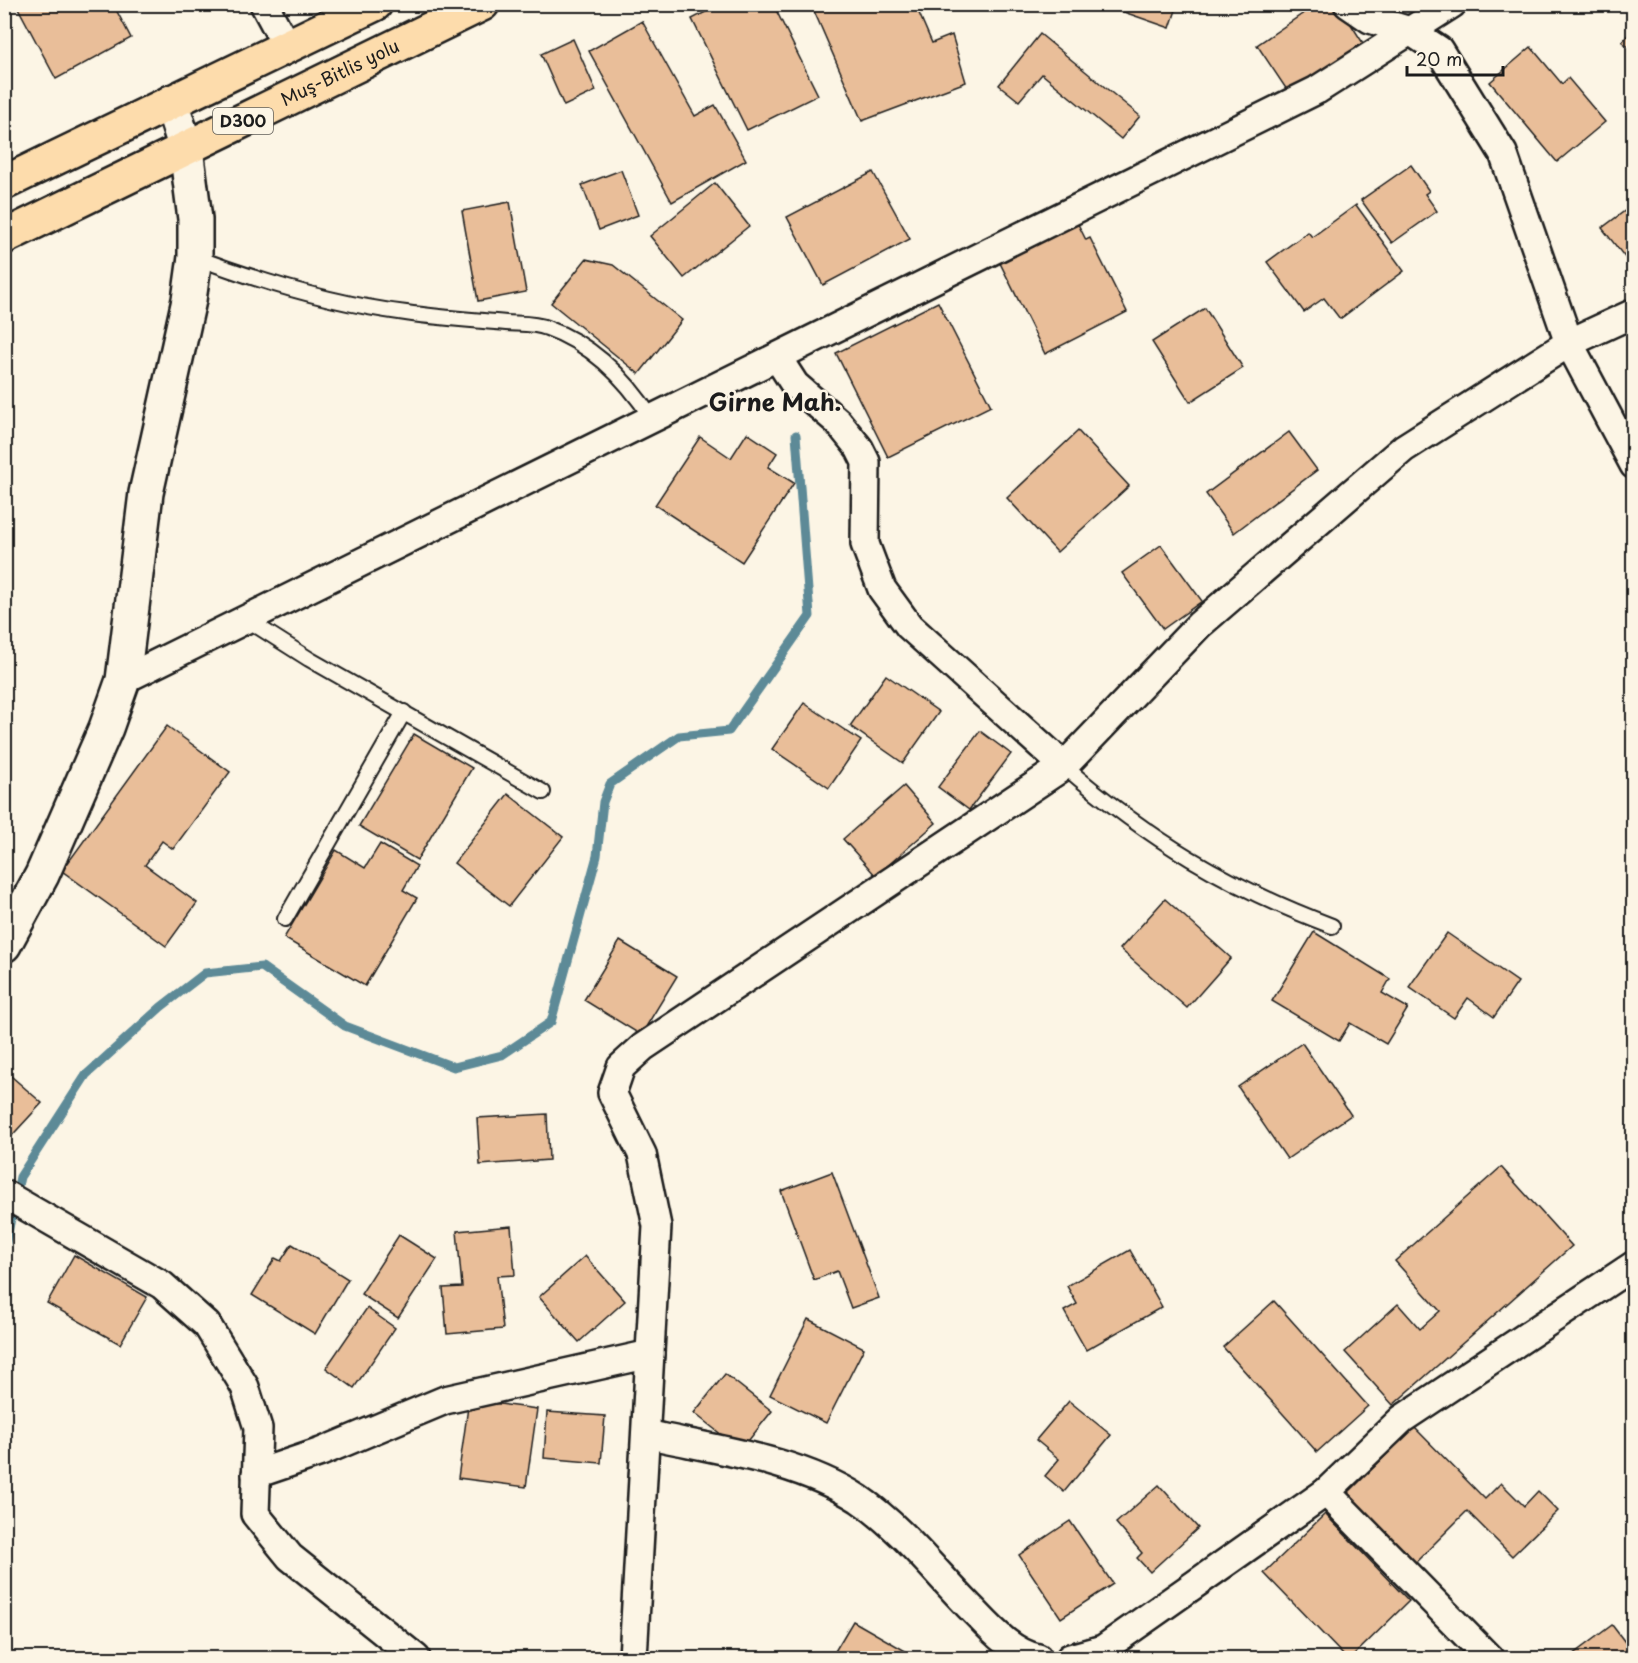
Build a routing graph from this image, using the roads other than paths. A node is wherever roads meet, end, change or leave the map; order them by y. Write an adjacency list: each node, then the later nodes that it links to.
1 (264, 4): 7 (street)
2 (375, 4): 7 (highway, D300)
3 (482, 4): 9 (highway, Muş-Bitlis yolu / D300)
4 (1348, 4): 6 (street)
5 (1452, 4): 6 (street)
6 (1410, 31): 14 (street); 15 (street)
7 (287, 47): 8 (highway, D300)
8 (171, 102): 9 (street); 10 (highway, D300)
9 (186, 149): 11 (highway, Muş-Bitlis yolu / D300); 12 (street)
10 (4, 183)
11 (4, 237)
12 (195, 257): 16 (lane); 19 (street)
13 (1634, 313): 14 (street)
14 (1569, 344): 17 (street); 21 (street)
15 (777, 357): 16 (street); 21 (street)
16 (652, 419): 18 (street)
17 (1634, 465)
18 (246, 619): 19 (street); 20 (lane)
19 (123, 680): 25 (street)
20 (404, 712): 22 (lane); 23 (lane)
21 (1064, 766): 24 (lane); 28 (street)
22 (543, 792)
23 (285, 919)
24 (1332, 926)
25 (4, 945)
26 (8, 1197): 30 (street)
27 (1634, 1265): 31 (street)
28 (650, 1354): 29 (street); 30 (street)
29 (646, 1434): 34 (street); 35 (street)
30 (256, 1474): 33 (street)
31 (1326, 1492): 32 (street); 37 (street)
32 (1108, 1654): 36 (street)
33 (416, 1659)
34 (633, 1659)
35 (1038, 1659)
36 (1070, 1659)
37 (1489, 1659)

